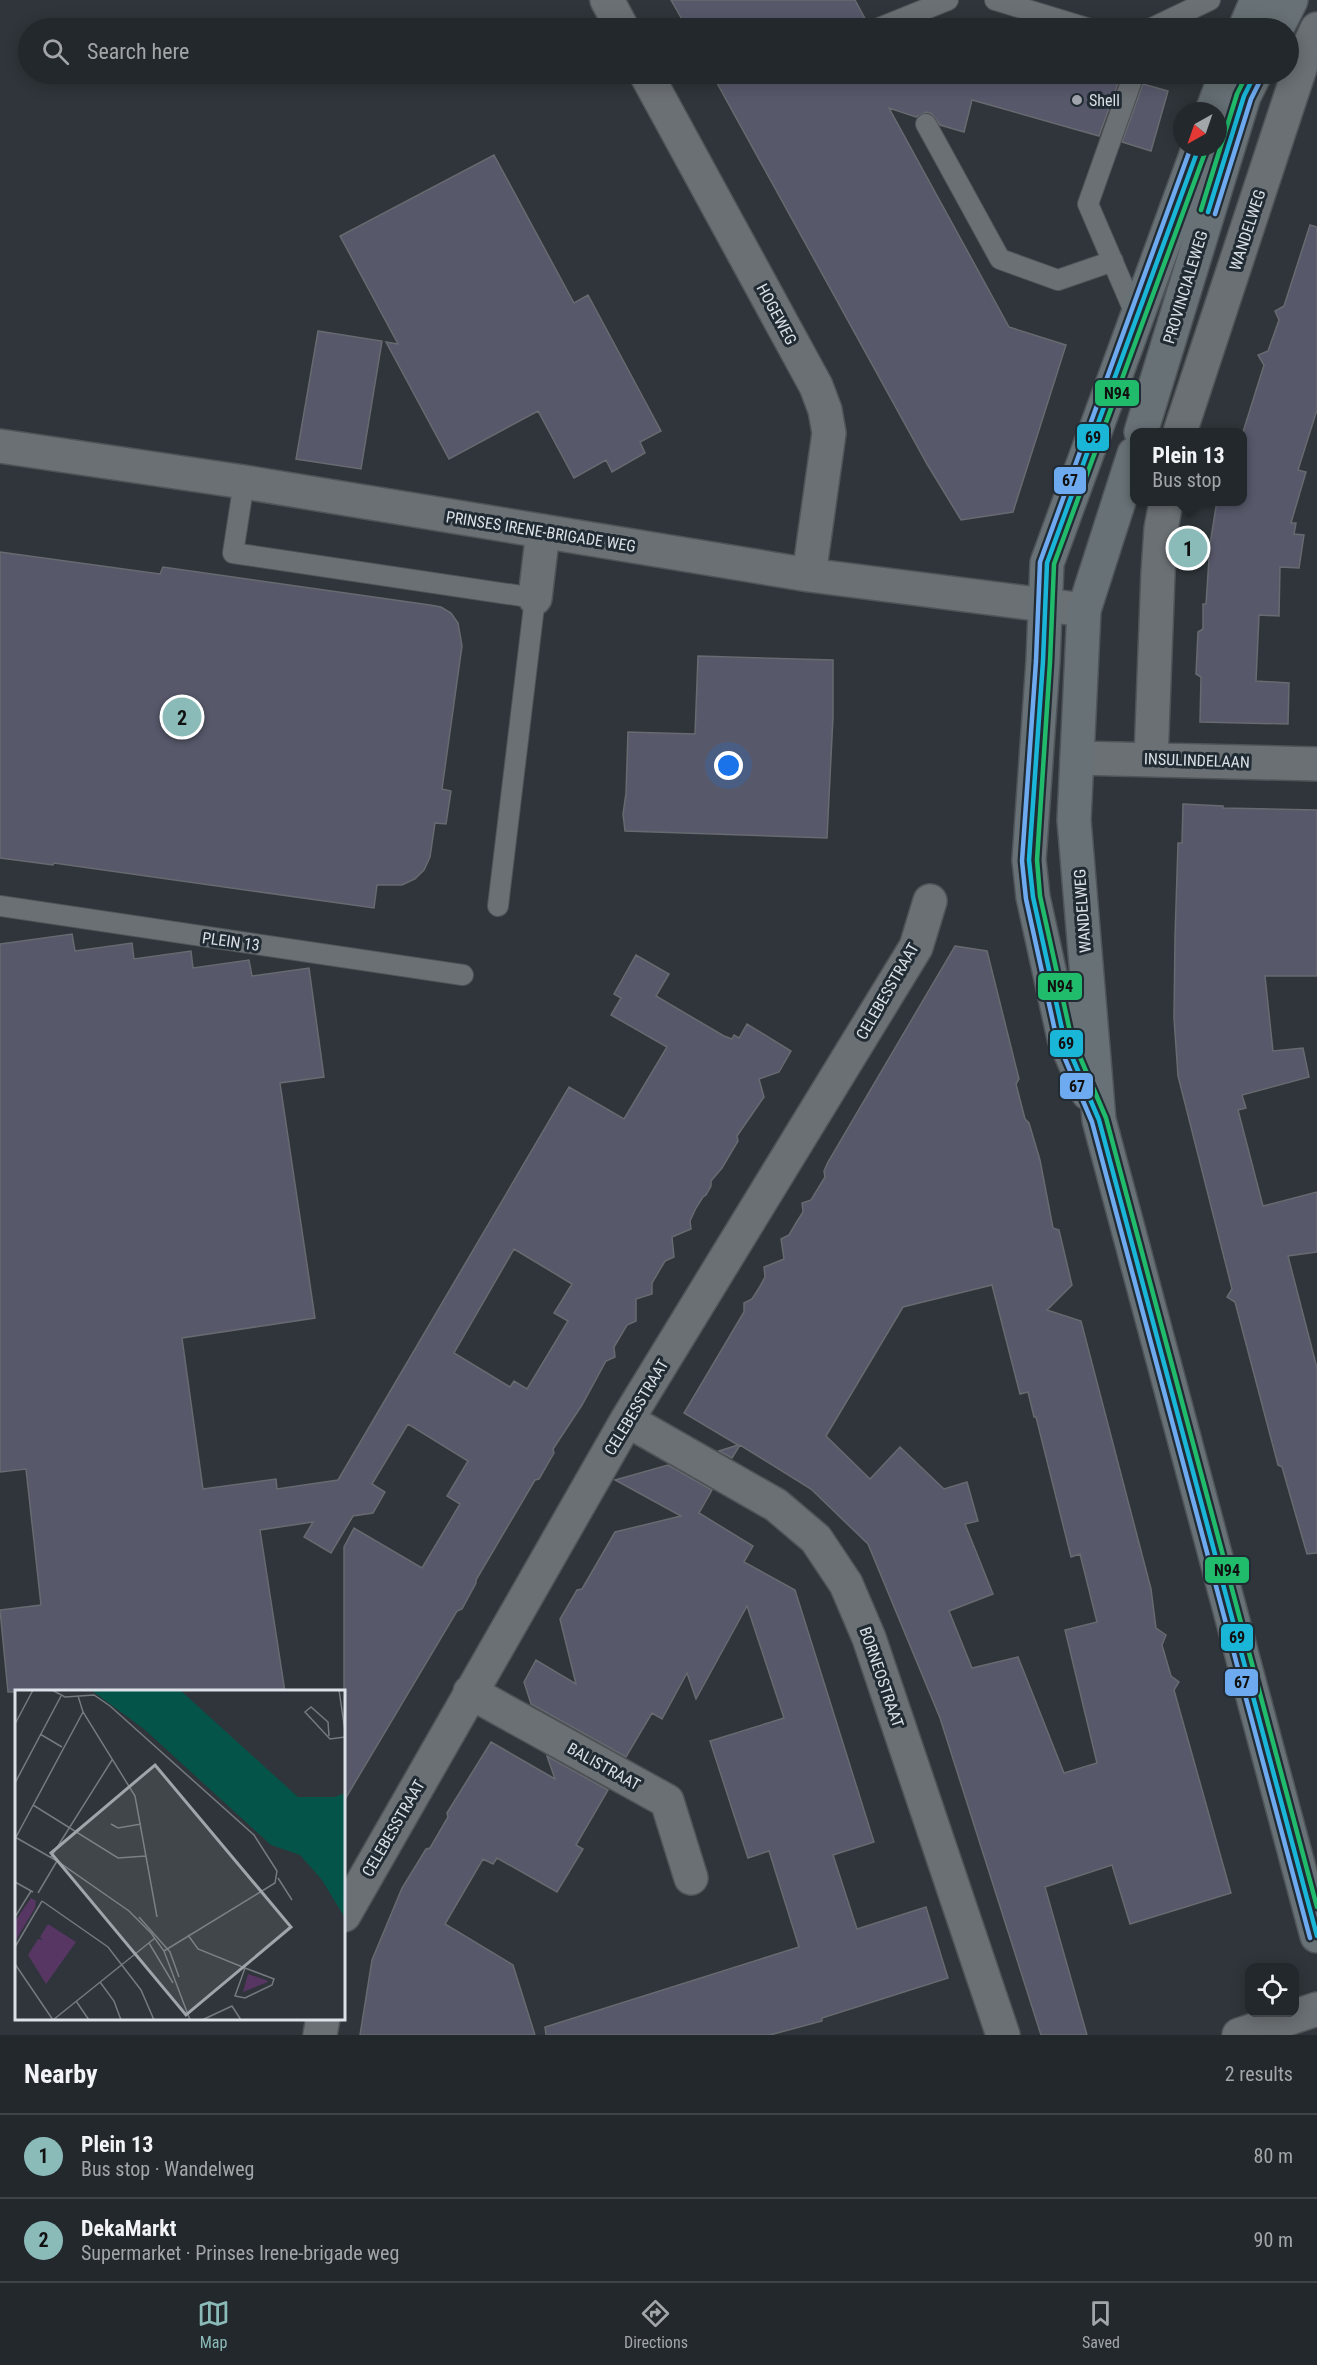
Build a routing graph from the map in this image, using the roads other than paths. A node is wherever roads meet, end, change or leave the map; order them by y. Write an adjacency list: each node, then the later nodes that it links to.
1 (607, 0): 7 (street)
2 (948, 0): 8 (lane)
3 (995, 0): 9 (lane)
4 (1210, 0): 10 (lane)
5 (1257, 0): 11 (main road)
6 (1291, 0): 12 (main road)
7 (617, 18)
8 (904, 18)
9 (1054, 18)
10 (1173, 18)
11 (1249, 18)
12 (1282, 18)
13 (1317, 29): 14 (street, WANDELWEG)
14 (1299, 71)
15 (651, 84): 32 (street, HOGEWEG)
16 (1131, 84): 23 (lane)
17 (1222, 84): 20 (main road)
18 (1250, 84): 25 (main road, PROVINCIALEWEG)
19 (1295, 84): 26 (street, WANDELWEG)
20 (1215, 102)
21 (926, 124): 23 (lane)
22 (1196, 156): 24 (main road, PROVINCIALEWEG)
23 (1113, 261): 24 (lane)
24 (1137, 318): 34 (main road, PROVINCIALEWEG)
25 (1142, 428)
26 (1181, 428)
27 (0, 447): 29 (street, PRINSES IRENE-BRIGADE WEG)
28 (1130, 466): 35 (main road)
29 (244, 482): 31 (street, PRINSES IRENE-BRIGADE WEG); 33 (lane)
30 (1165, 506): 37 (street)
31 (543, 531): 32 (street, PRINSES IRENE-BRIGADE WEG); 33 (street)
32 (808, 575): 34 (street, PRINSES IRENE-BRIGADE WEG)
33 (535, 598): 41 (lane)
34 (1046, 606): 35 (street, PRINSES IRENE-BRIGADE WEG); 43 (main road, PROVINCIALEWEG)
35 (1084, 610): 36 (main road)
36 (1077, 758): 37 (street, INSULINDELAAN); 43 (main road, WANDELWEG)
37 (1151, 759): 38 (street, INSULINDELAAN)
38 (1317, 764)
39 (930, 901): 44 (street, CELEBESSTRAAT)
40 (0, 906): 42 (lane, PLEIN 13)
41 (498, 906)
42 (463, 975)
43 (1099, 1120): 48 (main road, WANDELWEG)
44 (627, 1420): 45 (street, CELEBESSTRAAT); 52 (street, BORNEOSTRAAT)
45 (470, 1692): 46 (street, BALISTRAAT); 47 (street, CELEBESSTRAAT)
46 (691, 1878)
47 (345, 1913)
48 (1317, 1936)
49 (1317, 2008): 53 (street)
50 (323, 2020): 51 (street)
51 (320, 2035)
52 (1003, 2035)
53 (1239, 2035)

